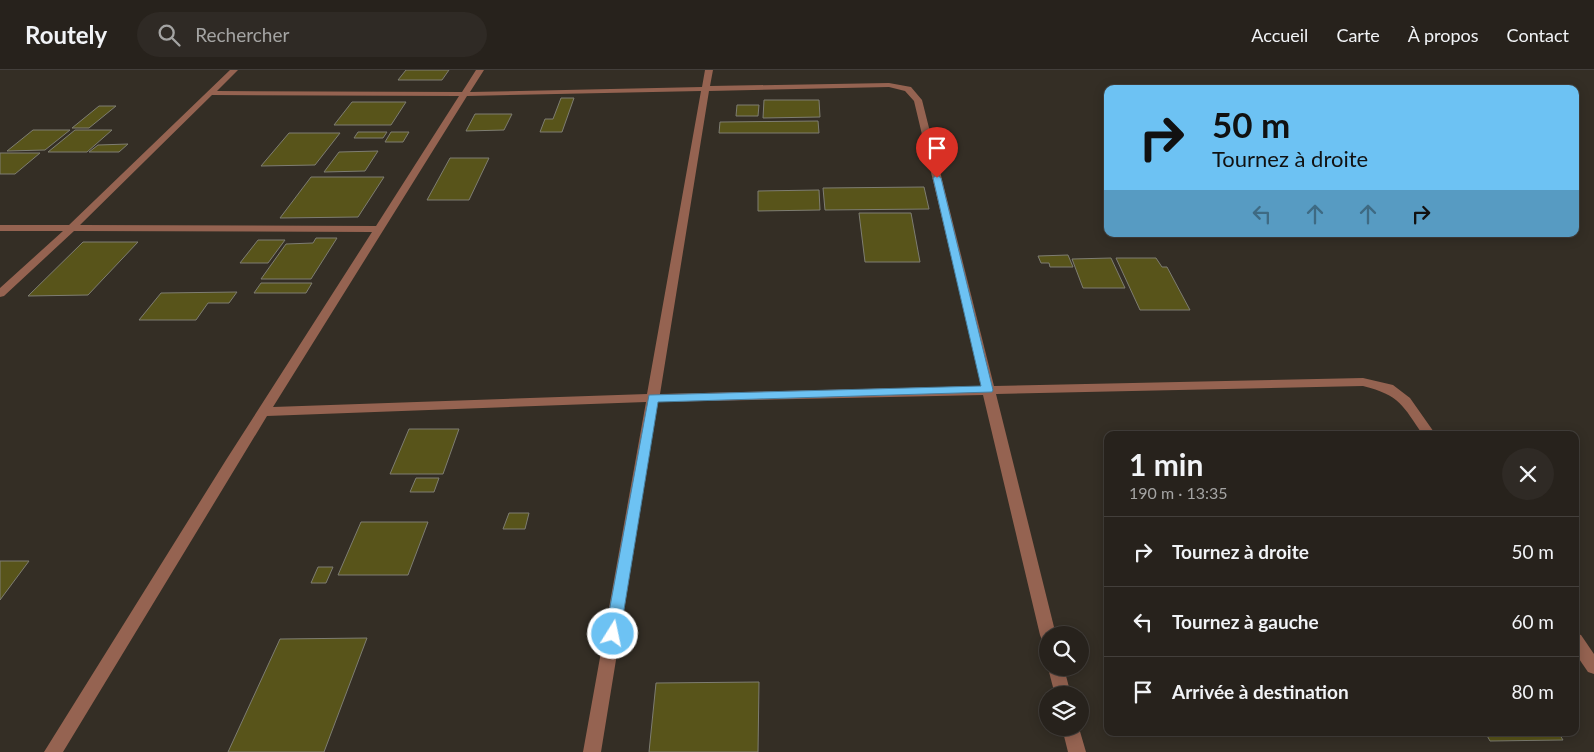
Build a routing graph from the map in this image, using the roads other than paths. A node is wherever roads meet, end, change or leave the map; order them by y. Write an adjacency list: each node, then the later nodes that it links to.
1 (234, 70): 5 (street)
2 (480, 70): 6 (street)
3 (709, 70): 4 (street)
4 (706, 89): 6 (street); 11 (street); 12 (street)
5 (210, 93): 6 (street); 7 (street)
6 (465, 94): 9 (street)
7 (73, 227): 8 (street); 9 (street); 10 (street)
8 (0, 228)
9 (381, 229): 13 (street)
10 (0, 294)
11 (988, 390): 12 (street); 14 (street); 15 (street)
12 (653, 398): 13 (street); 20 (street)
13 (263, 412): 19 (street)
14 (1427, 431)
15 (1046, 626)
16 (1579, 645): 17 (street)
17 (1594, 666)
18 (1073, 736): 21 (street)
19 (53, 752)
20 (592, 752)
21 (1077, 752)

